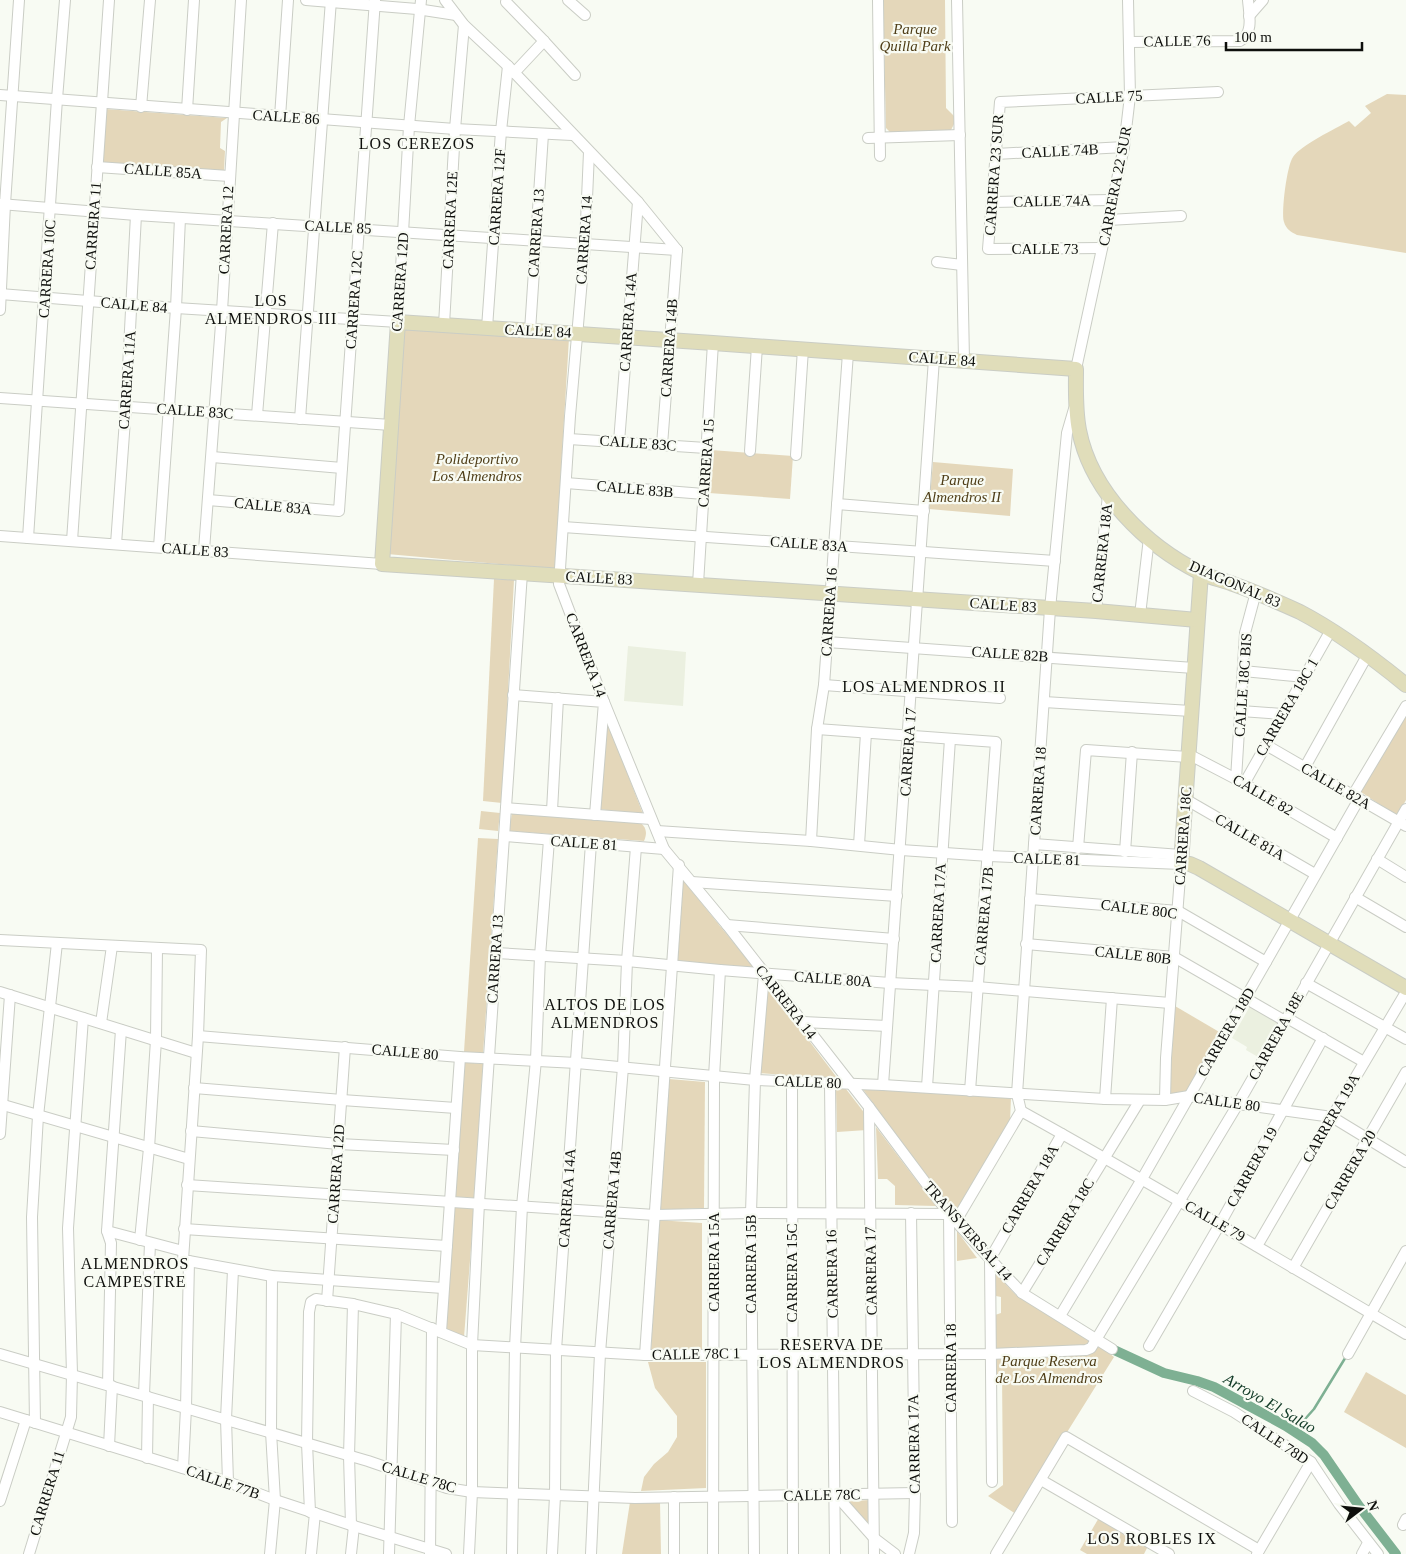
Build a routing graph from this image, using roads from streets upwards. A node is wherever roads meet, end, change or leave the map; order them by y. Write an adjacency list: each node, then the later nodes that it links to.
1 (19, 0): 30 (street)
2 (65, 0): 32 (street, CARRERA 10C)
3 (109, 0): 34 (street, CARRERA 11)
4 (150, 0): 35 (street)
5 (194, 0): 36 (street)
6 (241, 0): 37 (street, CARRERA 12)
7 (288, 0): 38 (street)
8 (306, 0): 16 (street)
9 (445, 0): 20 (street)
10 (568, 0): 21 (street)
11 (878, 0): 48 (street)
12 (957, 0): 46 (street)
13 (1128, 0): 25 (street, CARRERA 22 SUR)
14 (1248, 0): 22 (street)
15 (1263, 0): 22 (street)
16 (331, 1): 18 (street); 39 (street)
17 (506, 2): 24 (street)
18 (375, 3): 19 (street); 40 (street, CARRERA 12C)
19 (420, 5): 20 (street); 41 (street, CARRERA 12D)
20 (456, 15): 23 (street)
21 (585, 15)
22 (1249, 16): 25 (street, CALLE 76)
23 (464, 24): 26 (street); 42 (street, CARRERA 12E)
24 (544, 41): 26 (street); 27 (street)
25 (1129, 42): 31 (street, CARRERA 22 SUR)
26 (511, 69): 43 (street, CARRERA 12F); 45 (street)
27 (575, 75)
28 (1218, 92): 31 (street, CALLE 75)
29 (0, 95): 30 (street, CALLE 86)
30 (13, 96): 32 (street, CALLE 86); 58 (street)
31 (1130, 96): 33 (street, CALLE 75); 49 (street, CARRERA 22 SUR)
32 (57, 99): 34 (street, CALLE 86); 59 (street, CARRERA 10C)
33 (1000, 102): 51 (street, CARRERA 23 SUR)
34 (101, 103): 35 (street, CALLE 86); 53 (street, CARRERA 11)
35 (141, 107): 36 (street, CALLE 86)
36 (187, 110): 37 (street, CALLE 86)
37 (234, 114): 38 (street, CALLE 86); 54 (street, CARRERA 12)
38 (280, 116): 39 (street, CALLE 86)
39 (323, 120): 40 (street, CALLE 86); 67 (street)
40 (366, 122): 41 (street, CALLE 86); 68 (street, CARRERA 12C)
41 (409, 126): 42 (street, CALLE 86); 69 (street, CARRERA 12D)
42 (455, 129): 43 (street, CALLE 86); 70 (street, CARRERA 12E)
43 (501, 131): 44 (street, CALLE 86); 71 (street, CARRERA 12F)
44 (543, 134): 45 (street, CALLE 86); 72 (street, CARRERA 13)
45 (572, 135): 50 (street)
46 (960, 135): 48 (street); 79 (street)
47 (868, 138): 48 (street)
48 (880, 138): 52 (street)
49 (1124, 147): 51 (street, CALLE 74B); 55 (street, CARRERA 22 SUR)
50 (589, 152): 56 (street); 73 (street, CARRERA 14)
51 (996, 154): 57 (street, CARRERA 23 SUR)
52 (880, 156)
53 (97, 167): 54 (street, CALLE 85A); 60 (street, CARRERA 11)
54 (229, 176): 65 (street, CARRERA 12)
55 (1112, 200): 57 (street, CALLE 74A); 64 (street, CARRERA 22 SUR)
56 (638, 202): 74 (street, CARRERA 14A); 77 (street)
57 (993, 202): 76 (street, CARRERA 23 SUR)
58 (3, 204): 59 (street, CALLE 85); 80 (street)
59 (51, 208): 60 (street, CALLE 85); 81 (street, CARRERA 10C)
60 (94, 212): 61 (street, CALLE 85); 82 (street, CARRERA 11)
61 (136, 215): 63 (street, CALLE 85); 83 (street, CARRERA 11A)
62 (1181, 216): 64 (street)
63 (180, 218): 65 (street, CALLE 85); 84 (street)
64 (1108, 220): 75 (street, CARRERA 22 SUR)
65 (227, 221): 66 (street, CALLE 85); 86 (street, CARRERA 12)
66 (273, 223): 67 (street, CALLE 85); 87 (street)
67 (314, 226): 68 (street, CALLE 85); 88 (street)
68 (360, 229): 69 (street, CALLE 85); 89 (street, CARRERA 12C)
69 (403, 232): 70 (street, CALLE 85); 90 (street, CARRERA 12D)
70 (450, 235): 71 (street, CALLE 85); 91 (street, CARRERA 12E)
71 (494, 238): 72 (street, CALLE 85); 92 (street, CARRERA 12F)
72 (536, 242): 73 (street, CALLE 85); 93 (street, CARRERA 13)
73 (585, 245): 74 (street, CALLE 85); 94 (street, CARRERA 14)
74 (634, 248): 77 (street, CALLE 85); 95 (street, CARRERA 14A)
75 (1102, 248): 76 (street, CALLE 73); 103 (street, CARRERA 22 SUR)
76 (988, 249)
77 (677, 250): 96 (street, CARRERA 14B)
78 (937, 262): 79 (street)
79 (962, 265): 102 (street)
80 (1, 294): 81 (street, CALLE 84); 85 (street)
81 (45, 297): 82 (street, CALLE 84); 105 (street, CARRERA 10C)
82 (88, 301): 83 (street, CALLE 84); 106 (street, CARRERA 11)
83 (132, 305): 84 (street, CALLE 84); 108 (street, CARRERA 11A)
84 (176, 308): 86 (street, CALLE 84); 109 (street)
85 (0, 310)
86 (222, 311): 87 (street, CALLE 84); 110 (street, CARRERA 12)
87 (265, 314): 88 (street, CALLE 84); 111 (street)
88 (307, 317): 89 (street, CALLE 84); 112 (street)
89 (353, 319): 90 (street, CALLE 84); 113 (street, CARRERA 12C)
90 (398, 322): 91 (street, CALLE 84); 114 (street, CARRERA 12D)
91 (444, 325): 92 (street, CALLE 84)
92 (487, 328): 93 (street, CALLE 84)
93 (530, 331): 94 (street, CALLE 84)
94 (577, 333): 95 (street, CALLE 84); 115 (street, CARRERA 14)
95 (627, 338): 96 (street, CALLE 84); 116 (street, CARRERA 14A)
96 (669, 340): 97 (street, CALLE 84); 117 (street, CARRERA 14B)
97 (713, 343): 98 (street, CALLE 84); 118 (street, CARRERA 15)
98 (757, 346): 99 (street, CALLE 84); 119 (street)
99 (803, 349): 100 (street, CALLE 84); 120 (street)
100 (848, 353): 101 (street, CALLE 84); 127 (street, CARRERA 16)
101 (934, 359): 102 (street, CALLE 84); 129 (street, CARRERA 17)
102 (964, 360): 103 (street, CALLE 84)
103 (1076, 369): 107 (street, DIAGONAL 83)
104 (0, 398): 105 (street, CALLE 83C)
105 (38, 400): 106 (street, CALLE 83C); 133 (street, CARRERA 10C)
106 (81, 403): 108 (street, CALLE 83C); 135 (street, CARRERA 11)
107 (1076, 403): 125 (street, DIAGONAL 83); 141 (street, CARRERA 18)
108 (126, 406): 109 (street, CALLE 83C); 136 (street, CARRERA 11A)
109 (169, 410): 110 (street, CALLE 83C); 138 (street)
110 (214, 413): 111 (street, CALLE 83C); 121 (street, CARRERA 12)
111 (257, 416): 112 (street, CALLE 83C)
112 (300, 419): 113 (street, CALLE 83C)
113 (346, 422): 114 (street, CALLE 83C); 122 (street, CARRERA 12C)
114 (391, 425): 142 (street, CARRERA 12D)
115 (569, 439): 116 (street, CALLE 83C); 123 (street, CARRERA 14)
116 (619, 442): 117 (street, CALLE 83C)
117 (662, 445): 118 (street, CALLE 83C)
118 (706, 448): 124 (street, CARRERA 15)
119 (750, 452)
120 (796, 455)
121 (212, 457): 122 (street); 126 (street, CARRERA 12)
122 (342, 468): 128 (street, CARRERA 12C)
123 (566, 483): 124 (street, CALLE 83B); 130 (street, CARRERA 14)
124 (704, 494): 132 (street, CARRERA 15)
125 (1108, 495): 134 (street, DIAGONAL 83); 151 (street, CARRERA 18A)
126 (208, 500): 128 (street, CALLE 83A); 139 (street, CARRERA 12)
127 (837, 504): 129 (street); 137 (street, CARRERA 16)
128 (339, 511)
129 (924, 511): 140 (street, CARRERA 17)
130 (563, 527): 132 (street, CALLE 83A); 145 (street, CARRERA 14)
131 (0, 536): 133 (street, CALLE 83)
132 (701, 536): 137 (street, CALLE 83A); 146 (street, CARRERA 15)
133 (28, 538): 135 (street, CALLE 83)
134 (1149, 538): 144 (street, DIAGONAL 83); 152 (street)
135 (72, 541): 136 (street, CALLE 83)
136 (116, 544): 138 (street, CALLE 83)
137 (834, 546): 140 (street, CALLE 83A); 148 (street, CARRERA 16)
138 (159, 547): 139 (street, CALLE 83)
139 (204, 550): 142 (street, CALLE 83)
140 (922, 552): 141 (street, CALLE 83A); 149 (street, CARRERA 17)
141 (1055, 560): 150 (street, CARRERA 18)
142 (382, 564): 143 (street, CALLE 83)
143 (522, 573): 145 (street, CALLE 83); 165 (street, CARRERA 13)
144 (1201, 573): 147 (street, DIAGONAL 83); 153 (street, CARRERA 18C)
145 (560, 576): 146 (street, CALLE 83); 168 (street, CARRERA 14)
146 (698, 584): 148 (street, CALLE 83)
147 (1256, 592): 154 (street, DIAGONAL 83); 160 (street, CALLE 18C BIS)
148 (830, 593): 149 (street, CALLE 83); 155 (street, CARRERA 16)
149 (918, 599): 150 (street, CALLE 83); 156 (street, CARRERA 17)
150 (1050, 609): 151 (street, CALLE 83); 158 (street, CARRERA 18)
151 (1096, 611): 152 (street, CALLE 83)
152 (1140, 615): 153 (street, CALLE 83)
153 (1197, 620): 159 (street, CARRERA 18C)
154 (1331, 630): 157 (street, DIAGONAL 83); 161 (street, CARRERA 18C 1)
155 (827, 642): 156 (street, CALLE 82B); 162 (street, CARRERA 16)
156 (915, 647): 158 (street, CALLE 82B); 164 (street, CARRERA 17)
157 (1368, 654): 163 (street, DIAGONAL 83); 181 (street)
158 (1047, 657): 159 (street, CALLE 82B); 169 (street, CARRERA 18)
159 (1194, 668): 171 (street, CARRERA 18C)
160 (1244, 671): 161 (street); 172 (street, CALLE 18C BIS)
161 (1305, 676): 173 (street, CARRERA 18C 1)
162 (824, 685): 164 (street); 174 (street, CARRERA 16)
163 (1406, 685)
164 (912, 690): 167 (street); 176 (street, CARRERA 17)
165 (513, 695): 166 (street); 185 (street, CARRERA 13)
166 (558, 698): 168 (street); 187 (street)
167 (1000, 698)
168 (604, 702): 188 (street); 189 (street, CARRERA 14)
169 (1044, 702): 171 (street); 197 (street, CARRERA 18)
170 (1406, 706): 183 (street, CARRERA 18D)
171 (1191, 711): 180 (street, CARRERA 18C)
172 (1241, 711): 173 (street); 182 (street, CALLE 18C BIS)
173 (1282, 714): 178 (street, CARRERA 18C 1)
174 (817, 730): 175 (street); 195 (street, CARRERA 16)
175 (866, 733): 176 (street); 198 (street)
176 (909, 735): 177 (street); 202 (street, CARRERA 17)
177 (950, 738): 203 (street, CARRERA 17A); 205 (street, CARRERA 17B)
178 (1266, 745): 181 (street, CALLE 82A); 182 (street, CARRERA 18C 1)
179 (1132, 752): 180 (street, CALLE 82); 200 (street, CALLE 82); 204 (street)
180 (1188, 755): 182 (street, CALLE 82); 184 (street, CARRERA 18C)
181 (1305, 767): 183 (street, CALLE 82A)
182 (1240, 782): 193 (street, CALLE 82)
183 (1356, 797): 190 (street, CALLE 82A); 193 (street, CARRERA 18D)
184 (1185, 799): 208 (street, CARRERA 18C); 210 (street, CALLE 81A)
185 (506, 808): 187 (street, CALLE 81); 192 (street, CARRERA 13)
186 (1406, 809): 190 (street, CARRERA 18E)
187 (552, 811): 188 (street, CALLE 81)
188 (594, 815): 189 (street, CALLE 81)
189 (651, 819): 191 (street, CARRERA 14)
190 (1402, 824): 207 (street, CARRERA 18E)
191 (657, 831): 195 (street, CALLE 81); 201 (street, CARRERA 14)
192 (504, 836): 194 (street, CALLE 81); 227 (street, CARRERA 13)
193 (1337, 838): 210 (street, CARRERA 18D)
194 (549, 840): 196 (street, CALLE 81); 228 (street)
195 (811, 841): 198 (street, CALLE 81)
196 (591, 843): 199 (street, CALLE 81); 230 (street, CARRERA 14A)
197 (1034, 844): 200 (street, CALLE 81); 206 (street, CARRERA 18)
198 (859, 845): 202 (street, CALLE 81)
199 (636, 847): 201 (street, CALLE 81); 231 (street, CARRERA 14B)
200 (1078, 848): 204 (street, CALLE 81)
201 (664, 849): 209 (street, CARRERA 14)
202 (901, 850): 203 (street, CALLE 81); 213 (street, CARRERA 17)
203 (942, 852): 205 (street, CALLE 81); 238 (street, CARRERA 17A)
204 (1125, 852): 208 (street, CALLE 81)
205 (989, 856): 206 (street, CALLE 81); 239 (street, CARRERA 17B)
206 (1033, 858): 208 (street, CALLE 81); 215 (street, CARRERA 18)
207 (1377, 859): 211 (street); 214 (street, CARRERA 18E)
208 (1181, 860): 216 (street, CARRERA 18C); 217 (street, CALLE 81)
209 (678, 865): 212 (street, CARRERA 14); 233 (street)
210 (1315, 874): 217 (street, CARRERA 18D)
211 (1406, 877)
212 (692, 882): 213 (street); 218 (street, CARRERA 14)
213 (897, 896): 220 (street, CARRERA 17)
214 (1355, 897): 219 (street); 223 (street, CARRERA 18E)
215 (1030, 899): 216 (street, CALLE 80C); 224 (street, CARRERA 18)
216 (1178, 911): 229 (street, CARRERA 18C); 232 (street, CALLE 80C)
217 (1290, 921): 223 (street, CALLE 81); 232 (street, CARRERA 18D)
218 (727, 925): 220 (street); 235 (street, CARRERA 14)
219 (1406, 927)
220 (894, 939): 236 (street, CARRERA 17)
221 (0, 940): 222 (street)
222 (57, 943): 225 (street); 247 (street)
223 (1329, 943): 237 (street, CARRERA 18E); 240 (street, CALLE 81)
224 (1026, 944): 229 (street, CALLE 80B); 241 (street, CARRERA 18)
225 (112, 946): 226 (street); 251 (street)
226 (157, 948): 255 (street); 258 (street)
227 (496, 953): 228 (street, CALLE 80A); 262 (street, CARRERA 13)
228 (540, 956): 230 (street, CALLE 80A); 263 (street)
229 (1174, 957): 245 (street, CALLE 80B); 246 (street, CARRERA 18C)
230 (584, 958): 231 (street, CALLE 80A); 265 (street, CARRERA 14A)
231 (627, 961): 233 (street, CALLE 80A); 266 (street, CARRERA 14B)
232 (1266, 962): 245 (street, CARRERA 18D)
233 (672, 966): 234 (street, CALLE 80A); 267 (street)
234 (720, 970): 235 (street, CALLE 80A); 269 (street, CARRERA 15A)
235 (764, 974): 236 (street, CALLE 80A); 250 (street, CARRERA 14); 270 (street, CARRERA 15B)
236 (890, 983): 238 (street, CALLE 80A); 252 (street, CARRERA 17)
237 (1306, 983): 249 (street, CARRERA 18E); 253 (street)
238 (934, 986): 239 (street, CALLE 80A); 276 (street, CARRERA 17A)
239 (978, 987): 241 (street, CALLE 80A); 277 (street, CARRERA 17B)
240 (1406, 988)
241 (1023, 991): 244 (street, CALLE 80A); 278 (street, CARRERA 18)
242 (1406, 992): 253 (street, CARRERA 19A)
243 (5, 994): 247 (street); 285 (street)
244 (1112, 998): 246 (street, CALLE 80A); 280 (street)
245 (1246, 999): 249 (street, CALLE 80B); 279 (street, CARRERA 18D)
246 (1170, 1003): 283 (street, CARRERA 18C)
247 (51, 1008): 248 (street); 290 (street)
248 (83, 1018): 251 (street); 292 (street, CARRERA 11)
249 (1286, 1019): 256 (street, CALLE 80B); 284 (street, CARRERA 18E)
250 (803, 1022): 252 (street); 273 (street, CARRERA 14)
251 (102, 1024): 254 (street)
252 (886, 1026): 274 (street, CARRERA 17)
253 (1384, 1028): 257 (street); 264 (street, CARRERA 19A)
254 (121, 1030): 258 (street); 297 (street)
255 (198, 1036): 259 (street, CALLE 80); 260 (street)
256 (1323, 1038): 264 (street, CALLE 80B); 288 (street, CARRERA 19)
257 (1406, 1039)
258 (156, 1040): 260 (street); 299 (street)
259 (345, 1047): 261 (street, CALLE 80); 281 (street, CARRERA 12D)
260 (196, 1053): 275 (street)
261 (460, 1057): 262 (street, CALLE 80); 287 (street)
262 (488, 1058): 263 (street, CALLE 80); 309 (street, CARRERA 13)
263 (536, 1060): 265 (street, CALLE 80); 310 (street)
264 (1364, 1062): 291 (street, CARRERA 19A)
265 (577, 1063): 266 (street, CALLE 80); 311 (street, CARRERA 14A)
266 (623, 1068): 267 (street, CALLE 80); 312 (street, CARRERA 14B)
267 (664, 1072): 269 (street, CALLE 80); 319 (street)
268 (1406, 1072): 296 (street, CARRERA 20)
269 (714, 1076): 270 (street, CALLE 80); 313 (street, CARRERA 15A)
270 (755, 1080): 271 (street, CALLE 80); 314 (street, CARRERA 15B)
271 (792, 1082): 272 (street, CALLE 80); 315 (street, CARRERA 15C)
272 (830, 1083): 273 (street, CALLE 80); 316 (street, CARRERA 16)
273 (850, 1084): 274 (street, CALLE 80); 286 (street, TRANSVERSAL 14)
274 (884, 1085): 276 (street, CALLE 80)
275 (194, 1088): 281 (street); 293 (street)
276 (927, 1088): 277 (street, CALLE 80)
277 (970, 1091): 278 (street, CALLE 80)
278 (1017, 1094): 280 (street, CALLE 80); 289 (street, CARRERA 18)
279 (1189, 1096): 283 (street, CALLE 80); 284 (street, CALLE 80); 304 (street, CARRERA 18D)
280 (1105, 1099): 282 (street, CALLE 80)
281 (342, 1100): 287 (street); 298 (street, CARRERA 12D)
282 (1140, 1100): 283 (street, CALLE 80); 301 (street, CARRERA 18C)
283 (1165, 1100)
284 (1238, 1104): 288 (street, CALLE 80); 307 (street, CARRERA 18E)
285 (1, 1105): 290 (street); 294 (street)
286 (869, 1107): 317 (street, CARRERA 17); 320 (street, TRANSVERSAL 14)
287 (456, 1108): 300 (street)
288 (1283, 1110): 291 (street, CALLE 80); 321 (street, CARRERA 19)
289 (1022, 1111): 295 (street, CALLE 79); 320 (street)
290 (38, 1116): 292 (street); 364 (street)
291 (1332, 1116): 296 (street, CALLE 80); 328 (street, CARRERA 19A)
292 (75, 1126): 297 (street); 365 (street, CARRERA 11)
293 (191, 1132): 298 (street); 302 (street)
294 (0, 1134)
295 (1062, 1134): 301 (street, CALLE 79); 331 (street, CARRERA 18A)
296 (1368, 1138): 303 (street, CALLE 80); 333 (street, CARRERA 20)
297 (114, 1139): 299 (street); 323 (street)
298 (339, 1144): 300 (street); 306 (street, CARRERA 12D)
299 (149, 1148): 302 (street); 325 (street)
300 (454, 1150): 308 (street)
301 (1104, 1157): 304 (street, CALLE 79); 338 (street, CARRERA 18C)
302 (189, 1159): 305 (street)
303 (1406, 1162)
304 (1142, 1179): 307 (street, CALLE 79); 343 (street, CARRERA 18D)
305 (187, 1185): 306 (street); 322 (street)
306 (335, 1194): 308 (street); 324 (street, CARRERA 12D)
307 (1180, 1201): 321 (street, CALLE 79); 346 (street, CARRERA 18E)
308 (450, 1202): 309 (street); 327 (street)
309 (479, 1204): 310 (street); 347 (street, CARRERA 13)
310 (522, 1206): 311 (street); 349 (street)
311 (566, 1208): 312 (street); 351 (street, CARRERA 14A)
312 (610, 1213): 319 (street); 352 (street, CARRERA 14B)
313 (714, 1213): 314 (street); 319 (street); 356 (street, CARRERA 15A)
314 (751, 1213): 315 (street); 357 (street, CARRERA 15B)
315 (792, 1213): 316 (street); 358 (street, CARRERA 15C)
316 (832, 1213): 317 (street); 359 (street, CARRERA 16)
317 (870, 1213): 318 (street); 353 (street, CARRERA 17)
318 (911, 1213): 320 (street); 360 (street, CARRERA 17A)
319 (655, 1215): 363 (street)
320 (953, 1218): 331 (street, TRANSVERSAL 14); 354 (street, CARRERA 18)
321 (1220, 1224): 328 (street, CALLE 79); 348 (street, CARRERA 19)
322 (184, 1229): 324 (street); 329 (street)
323 (107, 1231): 325 (street); 366 (street)
324 (332, 1239): 327 (street); 336 (street, CARRERA 12D)
325 (140, 1240): 326 (street)
326 (150, 1243): 329 (street); 368 (street)
327 (446, 1246): 337 (street)
328 (1257, 1246): 333 (street, CALLE 79)
329 (183, 1251): 332 (street)
330 (1406, 1251): 341 (street)
331 (990, 1259): 338 (street, TRANSVERSAL 14); 361 (street)
332 (188, 1261): 334 (street); 370 (street)
333 (1293, 1268): 341 (street, CALLE 79)
334 (233, 1270): 335 (street); 372 (street)
335 (272, 1276): 336 (street); 375 (street)
336 (328, 1280): 337 (street); 339 (street, CARRERA 12D)
337 (443, 1288): 344 (street)
338 (1022, 1293): 343 (street, TRANSVERSAL 14)
339 (327, 1301): 340 (street, CALLE 78C 1); 376 (street)
340 (353, 1304): 342 (street, CALLE 78C 1); 378 (street)
341 (1371, 1313): 345 (street, CALLE 79); 362 (street)
342 (396, 1314): 344 (street, CALLE 78C 1); 382 (street)
343 (1060, 1316): 346 (street, TRANSVERSAL 14)
344 (436, 1330): 347 (street, CALLE 78C 1); 385 (street)
345 (1406, 1334)
346 (1097, 1340): 350 (street, TRANSVERSAL 14); 361 (street, CALLE 78C 1)
347 (472, 1345): 349 (street, CALLE 78C 1); 387 (street, CARRERA 13)
348 (1150, 1346)
349 (515, 1348): 351 (street, CALLE 78C 1); 388 (street)
350 (1112, 1348)
351 (556, 1350): 352 (street, CALLE 78C 1); 393 (street, CARRERA 14A)
352 (600, 1353): 363 (street, CALLE 78C 1); 396 (street, CARRERA 14B)
353 (872, 1353): 359 (street, CALLE 78C 1); 360 (street, CALLE 78C 1); 391 (street, CARRERA 17)
354 (951, 1353): 360 (street, CALLE 78C 1); 361 (street, CALLE 78C 1); 401 (street, CARRERA 18)
355 (0, 1354): 364 (street, CALLE 78C)
356 (713, 1354): 357 (street, CALLE 78C 1); 363 (street, CALLE 78C 1); 394 (street, CARRERA 15A)
357 (752, 1354): 358 (street, CALLE 78C 1); 395 (street, CARRERA 15B)
358 (792, 1354): 359 (street, CALLE 78C 1); 392 (street, CARRERA 15C)
359 (833, 1354): 390 (street, CARRERA 16)
360 (913, 1354): 389 (street, CARRERA 17A)
361 (991, 1354): 386 (street)
362 (1348, 1354)
363 (645, 1355)
364 (34, 1363): 365 (street, CALLE 78C); 373 (street)
365 (72, 1374): 366 (street, CALLE 78C); 374 (street, CARRERA 11)
366 (110, 1385): 368 (street, CALLE 78C); 377 (street)
367 (1193, 1391): 380 (street, CALLE 78D)
368 (146, 1396): 370 (street, CALLE 78C); 379 (street)
369 (0, 1407): 371 (street)
370 (186, 1408): 372 (street, CALLE 78C); 381 (street)
371 (0, 1412): 373 (street, CALLE 77B)
372 (226, 1420): 375 (street, CALLE 78C); 384 (street)
373 (30, 1421): 374 (street, CALLE 77B); 399 (street)
374 (66, 1432): 377 (street, CALLE 77B); 408 (street, CARRERA 11)
375 (271, 1432): 376 (street, CALLE 78C); 398 (street)
376 (307, 1443): 378 (street, CALLE 78C); 400 (street)
377 (110, 1446): 379 (street, CALLE 77B)
378 (349, 1456): 382 (street, CALLE 78C); 402 (street)
379 (147, 1458): 381 (street, CALLE 77B)
380 (1312, 1462): 405 (street, CALLE 78D); 407 (street)
381 (183, 1468): 384 (street, CALLE 77B)
382 (391, 1469): 385 (street, CALLE 78C); 403 (street)
383 (1041, 1480): 407 (street); 426 (street); 427 (street)
384 (228, 1482): 398 (street, CALLE 77B)
385 (430, 1482): 387 (street, CALLE 78C); 406 (street)
386 (992, 1482)
387 (472, 1492): 388 (street, CALLE 78C); 414 (street, CARRERA 13)
388 (513, 1492): 393 (street, CALLE 78C); 415 (street)
389 (915, 1493): 391 (street, CALLE 78C); 425 (street, CARRERA 17A)
390 (835, 1494): 391 (street, CALLE 78C); 392 (street, CALLE 78C); 404 (street); 422 (street, CARRERA 16)
391 (873, 1494): 404 (street, CARRERA 17)
392 (793, 1495): 395 (street, CALLE 78C); 421 (street, CARRERA 15C)
393 (555, 1496): 396 (street, CALLE 78C); 416 (street, CARRERA 14A)
394 (713, 1496): 395 (street, CALLE 78C); 397 (street, CALLE 78C); 419 (street, CARRERA 15A)
395 (755, 1496): 420 (street, CARRERA 15B)
396 (594, 1497): 397 (street, CALLE 78C); 417 (street, CARRERA 14B)
397 (674, 1497): 418 (street)
398 (274, 1500): 400 (street, CALLE 77B); 409 (street)
399 (0, 1501)
400 (312, 1513): 402 (street, CALLE 77B); 410 (street)
401 (952, 1522)
402 (352, 1526): 403 (street, CALLE 77B); 411 (street)
403 (391, 1537): 406 (street, CALLE 77B); 412 (street)
404 (874, 1538): 423 (street, CARRERA 17); 424 (street)
405 (1368, 1543): 428 (street); 429 (street, CALLE 78D)
406 (430, 1552): 413 (street, CALLE 77B)
407 (1258, 1552)
408 (29, 1554)
409 (270, 1554)
410 (311, 1554)
411 (351, 1554)
412 (389, 1554)
413 (446, 1554)
414 (469, 1554)
415 (512, 1554)
416 (552, 1554)
417 (591, 1554)
418 (674, 1554)
419 (713, 1554)
420 (754, 1554)
421 (793, 1554)
422 (835, 1554)
423 (874, 1554)
424 (895, 1554)
425 (909, 1554)
426 (996, 1554)
427 (1169, 1554)
428 (1362, 1554)
429 (1378, 1554)

